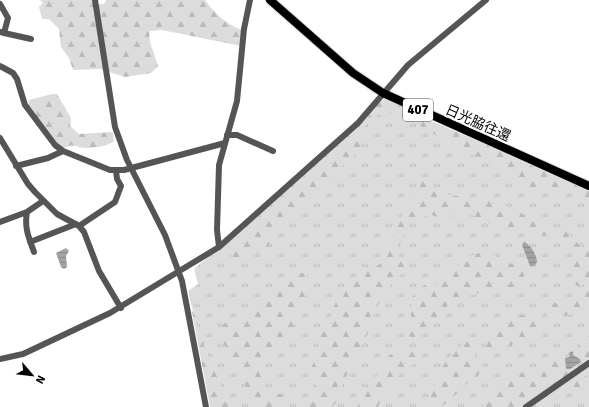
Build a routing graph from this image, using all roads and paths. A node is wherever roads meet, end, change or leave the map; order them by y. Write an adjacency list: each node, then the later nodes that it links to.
1 (95, 0): 16 (street)
2 (250, 0): 10 (street)
3 (270, 0): 9 (highway, 日光脇往還 / 407)
4 (486, 0): 9 (street)
5 (0, 4): 6 (street)
6 (2, 32): 7 (street)
7 (32, 39)
8 (0, 66): 13 (street)
9 (383, 93): 18 (highway, 日光脇往還 / 407); 24 (street)
10 (227, 135): 12 (street); 14 (street)
11 (0, 138): 15 (street)
12 (224, 143): 16 (street); 24 (street)
13 (63, 151): 15 (street); 17 (street)
14 (273, 151)
15 (16, 166): 19 (street)
16 (131, 168): 17 (street); 26 (street)
17 (116, 170): 22 (street)
18 (589, 186)
19 (43, 200): 20 (street); 22 (street)
20 (27, 212): 21 (street); 23 (street)
21 (0, 222)
22 (78, 225): 23 (street); 27 (street)
23 (30, 242): 25 (street)
24 (219, 247): 26 (street)
25 (34, 252)
26 (179, 272): 27 (street); 30 (street)
27 (120, 308): 28 (street)
28 (0, 360)
29 (589, 363): 31 (street)
30 (206, 407)
31 (526, 407)

